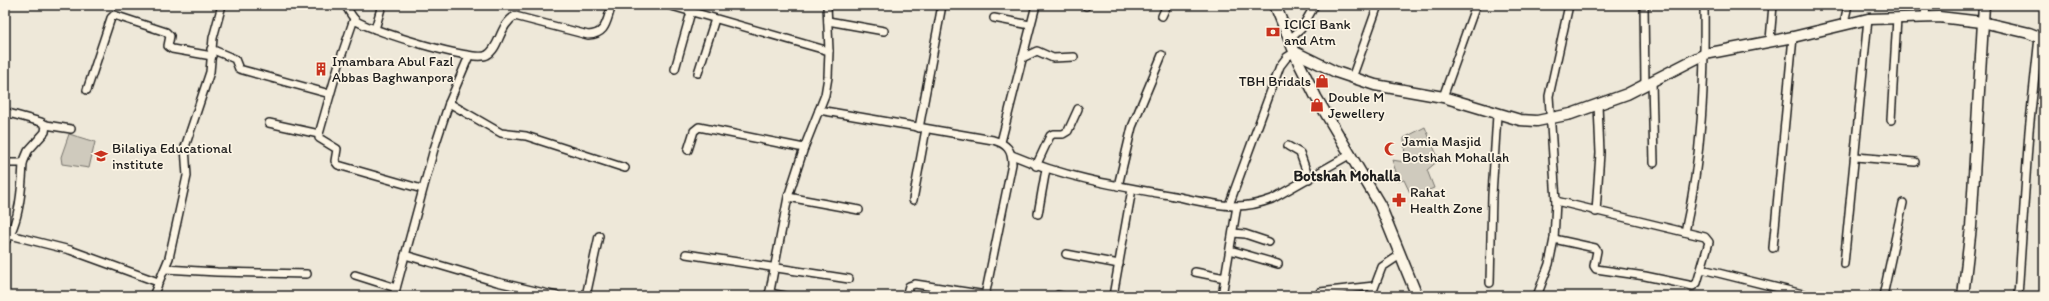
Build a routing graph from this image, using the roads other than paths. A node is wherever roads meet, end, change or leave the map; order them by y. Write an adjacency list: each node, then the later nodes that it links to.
1 (222, 5): 41 (street)
2 (345, 5): 26 (street)
3 (382, 5): 33 (street)
4 (612, 5): 44 (street)
5 (668, 5): 21 (street)
6 (826, 5): 29 (street)
7 (942, 5): 64 (street)
8 (1036, 5): 32 (street)
9 (1167, 5): 22 (street)
10 (1275, 5): 37 (street)
11 (1315, 5): 37 (street)
12 (1378, 5): 49 (street)
13 (1476, 5): 53 (street)
14 (1569, 5): 60 (street)
15 (1644, 5): 50 (street)
16 (1704, 5): 42 (street)
17 (1773, 5): 38 (street)
18 (1848, 5): 31 (street)
19 (1926, 5): 23 (street)
20 (1984, 5): 30 (street)
21 (690, 12): 27 (street); 47 (street)
22 (1162, 16)
23 (1925, 17): 25 (street); 30 (street)
24 (994, 18): 32 (street)
25 (1897, 18): 28 (street); 61 (street)
26 (354, 19): 33 (street); 52 (street)
27 (715, 19): 39 (street); 48 (street)
28 (1868, 19): 31 (street); 73 (street)
29 (828, 21): 34 (street); 39 (street)
30 (1982, 22): 36 (street); 138 (street)
31 (1844, 23): 35 (street)
32 (1030, 25): 46 (street)
33 (375, 29): 44 (street)
34 (884, 31)
35 (1793, 37): 38 (street); 101 (street)
36 (2041, 38): 139 (street)
37 (1290, 39): 40 (street)
38 (1770, 40): 42 (street)
39 (829, 51): 57 (street)
40 (1295, 52): 49 (street); 71 (street); 89 (street)
41 (212, 53): 51 (street); 52 (street); 111 (street)
42 (1705, 54): 50 (street); 94 (street)
43 (1162, 55): 82 (street)
44 (468, 56): 54 (street)
45 (1074, 57): 46 (street)
46 (1022, 58): 67 (street)
47 (675, 69)
48 (698, 73)
49 (1352, 78): 53 (street)
50 (1649, 83): 55 (street); 77 (street)
51 (87, 90)
52 (330, 94): 66 (street)
53 (1443, 97): 59 (street)
54 (449, 103): 79 (street); 83 (street)
55 (1598, 105): 60 (street); 92 (street)
56 (1078, 109): 78 (street)
57 (819, 110): 64 (street); 69 (street)
58 (5, 112): 63 (street)
59 (1497, 115): 60 (street); 119 (street)
60 (1551, 118): 87 (street)
61 (1891, 120)
62 (269, 123): 66 (street)
63 (46, 125): 65 (street); 76 (street)
64 (922, 128): 67 (street); 86 (street)
65 (71, 129)
66 (319, 134): 83 (street)
67 (1001, 142): 72 (street)
68 (1288, 146): 81 (street)
69 (804, 148): 70 (street); 85 (street)
70 (688, 150)
71 (1351, 154): 81 (street); 106 (street)
72 (1012, 155): 78 (street); 130 (street)
73 (1856, 157): 74 (street); 109 (street)
74 (1915, 162)
75 (5, 163): 76 (street)
76 (24, 163): 96 (street)
77 (1654, 163)
78 (1036, 166): 80 (street)
79 (625, 168)
80 (1046, 169): 82 (street); 93 (street)
81 (1309, 179): 90 (street)
82 (1118, 186): 84 (street)
83 (422, 189): 105 (street)
84 (1132, 189): 89 (street); 107 (street)
85 (788, 197): 91 (street); 110 (street)
86 (913, 200)
87 (1556, 202): 92 (street); 98 (street)
88 (1903, 202): 137 (street)
89 (1228, 206): 90 (street)
90 (1237, 206): 95 (street)
91 (859, 210)
92 (1596, 212): 94 (street)
93 (1038, 214)
94 (1685, 232): 112 (street)
95 (1233, 233): 100 (street); 102 (street)
96 (10, 235): 99 (street); 118 (street)
97 (598, 236): 127 (street)
98 (1554, 239): 112 (street); 135 (street)
99 (5, 242)
100 (1269, 242)
101 (1773, 248)
102 (1230, 250): 108 (street); 116 (street)
103 (686, 254): 110 (street)
104 (1066, 254): 107 (street)
105 (405, 255): 121 (street); 126 (street)
106 (1400, 255): 120 (street); 134 (street)
107 (1119, 264): 131 (street)
108 (1278, 264)
109 (1844, 264)
110 (774, 268): 117 (street); 123 (street)
111 (165, 269): 114 (street); 118 (street)
112 (1702, 269): 136 (street)
113 (1195, 272): 116 (street)
114 (307, 274)
115 (355, 274): 121 (street)
116 (1225, 278): 132 (street)
117 (849, 279)
118 (158, 282): 124 (street)
119 (1490, 283)
120 (1374, 286): 122 (street); 133 (street)
121 (396, 288): 125 (street)
122 (1320, 292)
123 (769, 295): 128 (street)
124 (153, 296)
125 (394, 296)
126 (557, 296)
127 (586, 296)
128 (785, 296)
129 (906, 296): 130 (street)
130 (986, 296)
131 (1113, 296)
132 (1222, 296)
133 (1371, 296)
134 (1417, 296)
135 (1537, 296)
136 (1811, 296)
137 (1882, 296)
138 (1963, 296)
139 (2018, 296)

